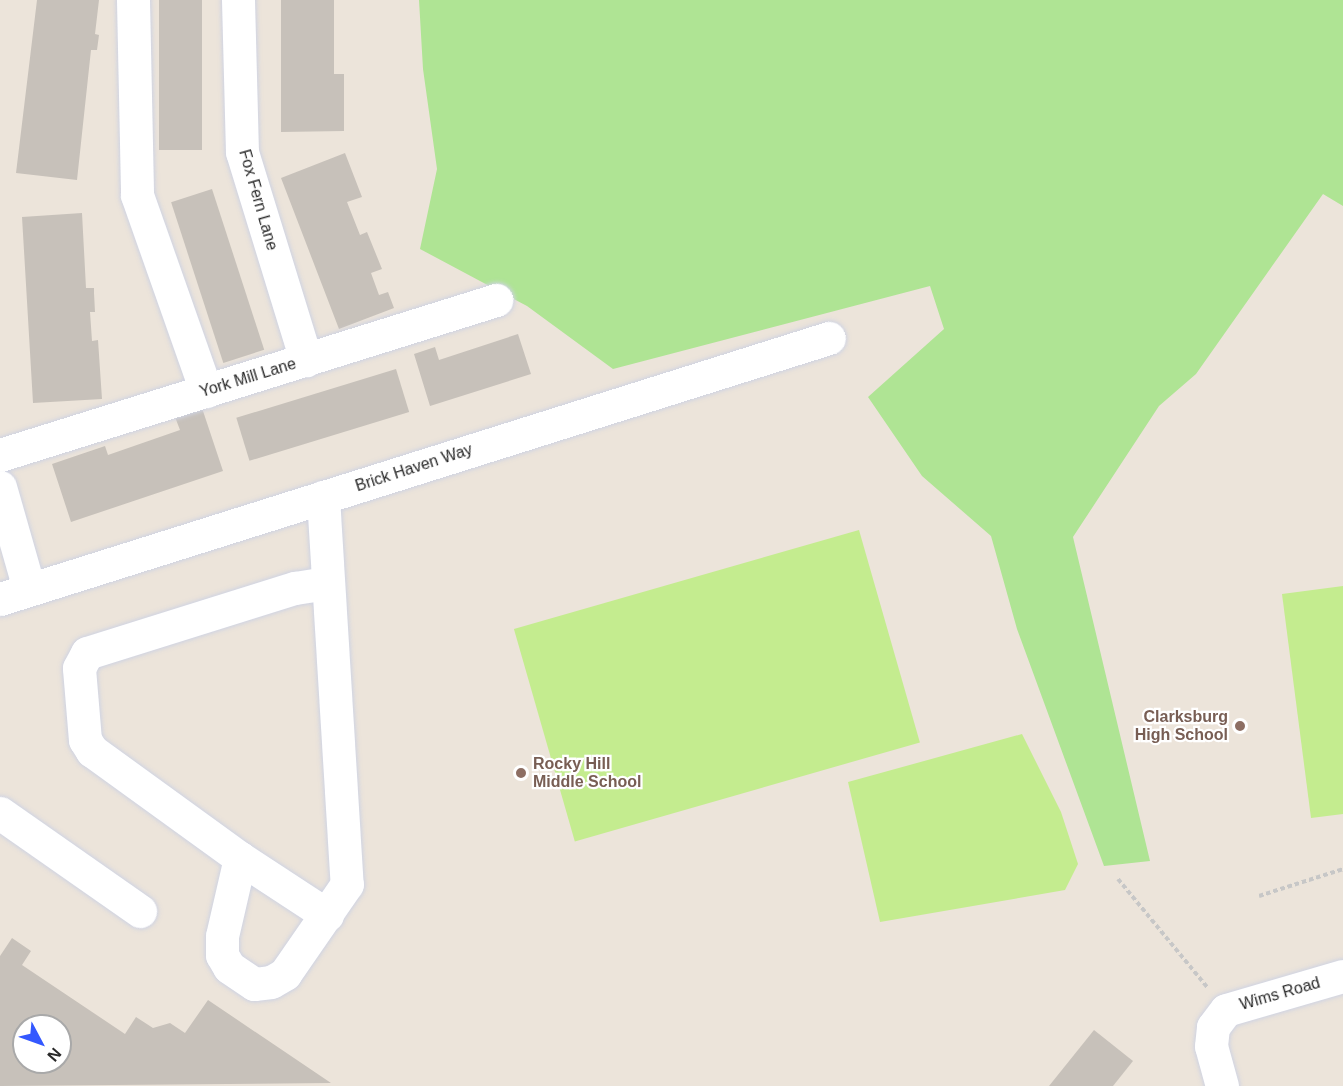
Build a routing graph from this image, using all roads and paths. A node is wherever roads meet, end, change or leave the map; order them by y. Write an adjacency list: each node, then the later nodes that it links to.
1 (133, 0): 6 (street)
2 (238, 0): 5 (street, Fox Fern Lane)
3 (496, 300): 5 (street, York Mill Lane)
4 (829, 338): 9 (street, Brick Haven Way)
5 (306, 360): 6 (street, York Mill Lane)
6 (206, 391): 7 (street, York Mill Lane)
7 (0, 455)
8 (0, 487): 11 (street)
9 (323, 497): 10 (street); 11 (street, Brick Haven Way)
10 (328, 583): 13 (street); 18 (street)
11 (15, 594)
12 (0, 813): 17 (street)
13 (240, 858): 18 (street); 18 (street)
14 (1343, 869): 16 (path)
15 (1118, 879): 20 (path)
16 (1259, 896)
17 (140, 911)
18 (327, 915)
19 (1343, 976): 20 (street, Wims Road)
20 (1226, 1010): 21 (street, Wims Road)
21 (1222, 1086)

